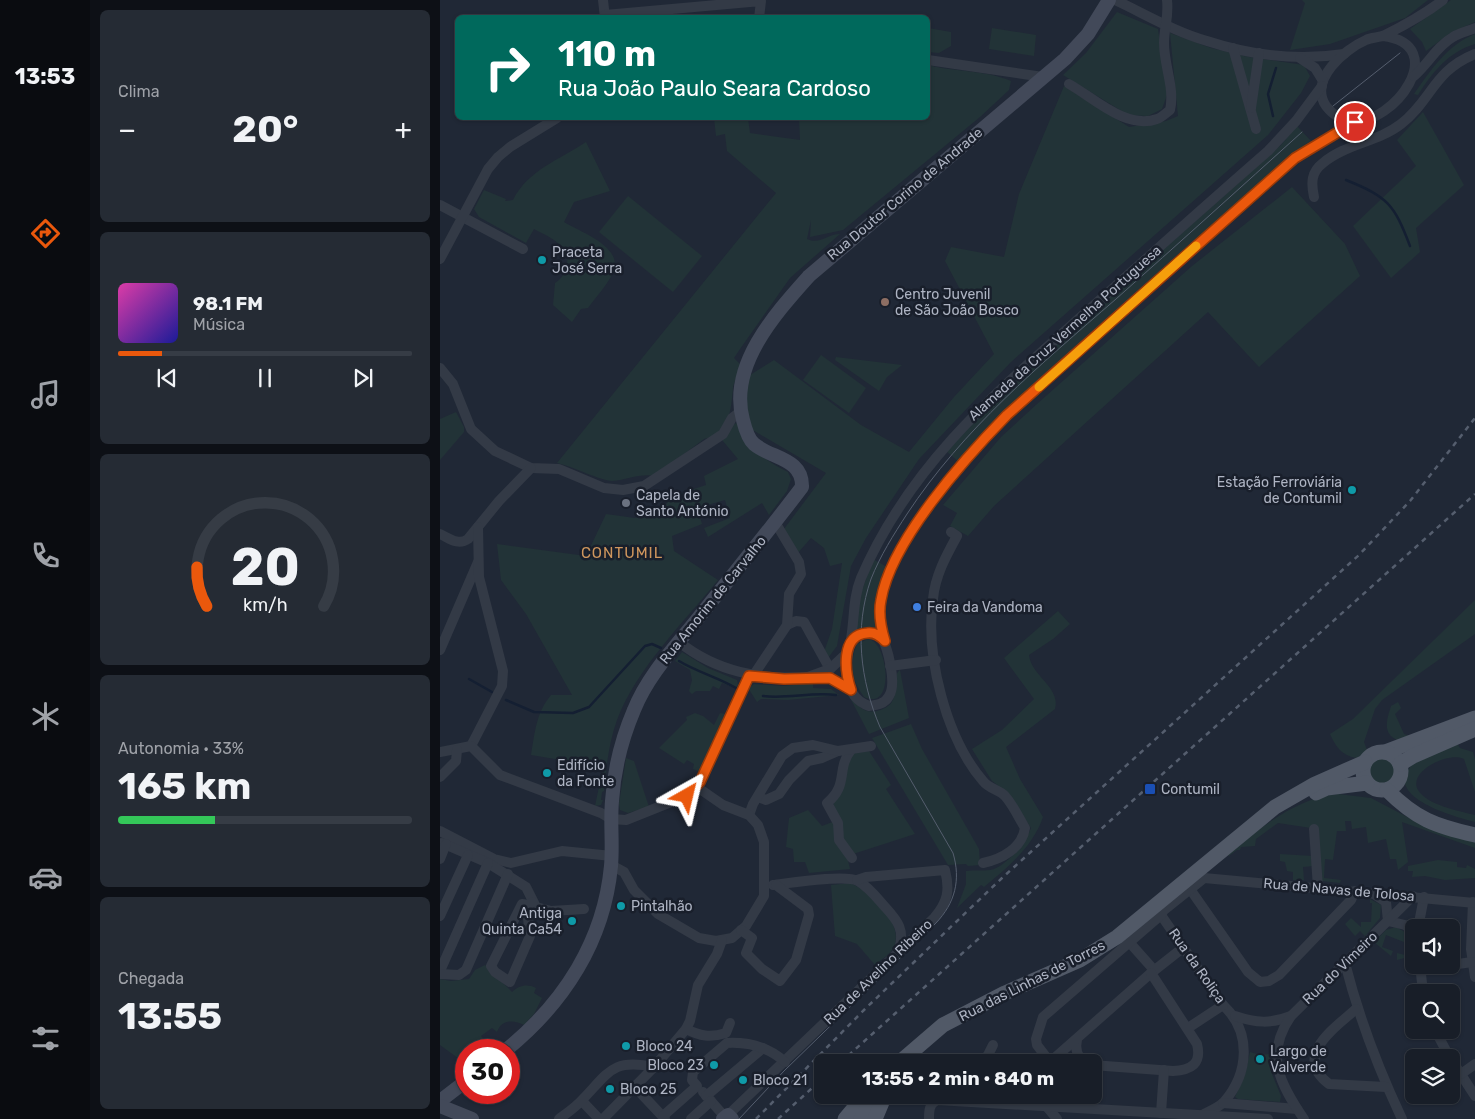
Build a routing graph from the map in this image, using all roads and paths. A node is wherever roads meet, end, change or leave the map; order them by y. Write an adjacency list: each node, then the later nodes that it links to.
1 (603, 0): 6 (street)
2 (1109, 0): 23 (street, Rua Doutor Corino de Andrade)
3 (1115, 0): 10 (street)
4 (1167, 0): 10 (street)
5 (1443, 0): 9 (street)
6 (605, 15)
7 (615, 15): 8 (street)
8 (759, 15)
9 (1414, 20): 12 (street); 13 (street)
10 (1168, 24): 14 (street); 25 (street)
11 (1475, 28): 15 (street)
12 (1383, 36): 13 (street); 18 (street)
13 (1405, 42): 16 (street)
14 (1233, 48): 17 (street); 26 (street)
15 (1437, 51): 16 (street); 22 (street)
16 (1412, 52): 22 (street)
17 (1259, 53): 20 (street); 26 (street)
18 (1344, 54): 20 (street); 24 (street)
19 (1475, 54): 30 (street)
20 (1299, 58): 24 (street)
21 (930, 60): 23 (street)
22 (1414, 76): 28 (street)
23 (1043, 77): 36 (street, Rua Doutor Corino de Andrade)
24 (1323, 83): 28 (street); 46 (street, Alameda da Cruz Vermelha Portuguesa)
25 (1069, 84)
26 (1250, 111): 29 (street)
27 (554, 120): 32 (street)
28 (1355, 122): 44 (street, Alameda da Cruz Vermelha Portuguesa)
29 (1256, 129)
30 (1314, 197)
31 (440, 205): 32 (street)
32 (463, 216): 33 (street); 34 (street)
33 (523, 249)
34 (440, 259)
35 (440, 368): 37 (street)
36 (740, 412): 37 (street); 38 (street, Rua Amorim de Carvalho)
37 (531, 468): 39 (street)
38 (776, 522): 43 (street); 45 (street, Rua Amorim de Carvalho)
39 (478, 527): 41 (street); 42 (street)
40 (951, 532): 48 (street)
41 (440, 534)
42 (478, 561): 47 (street); 56 (street)
43 (787, 625): 50 (street); 51 (street)
44 (885, 641): 46 (street); 49 (street)
45 (679, 642): 51 (street); 71 (street, Rua Amorim de Carvalho)
46 (849, 648): 50 (street); 53 (street)
47 (440, 650)
48 (936, 660): 49 (street); 82 (street)
49 (890, 666): 53 (street)
50 (830, 669): 52 (street)
51 (751, 676): 52 (street); 67 (street)
52 (808, 677): 53 (street)
53 (851, 690)
54 (1475, 718): 62 (main road)
55 (1475, 729): 64 (main road)
56 (471, 746): 58 (street); 71 (street)
57 (871, 746): 59 (street)
58 (457, 750): 61 (street); 65 (street)
59 (851, 750): 60 (street); 78 (street)
60 (838, 751): 69 (street); 69 (street)
61 (440, 752)
62 (1385, 752): 63 (main road); 64 (main road)
63 (1365, 762): 66 (main road); 72 (main road, Rua das Linhas de Torres)
64 (1400, 769): 68 (main road); 74 (main road)
65 (440, 777)
66 (1367, 783): 68 (main road); 72 (main road, Rua das Linhas de Torres)
67 (697, 787): 70 (street); 71 (street)
68 (1386, 790): 75 (main road)
69 (758, 796): 70 (street)
70 (749, 815): 86 (street)
71 (612, 819): 80 (street)
72 (1257, 824): 126 (main road, Rua das Linhas de Torres)
73 (1314, 828): 88 (street)
74 (1475, 828)
75 (1475, 835)
76 (443, 840): 77 (street); 79 (street); 80 (street)
77 (468, 855): 81 (street); 91 (street)
78 (852, 858)
79 (440, 859)
80 (611, 860): 105 (street); 122 (street)
81 (488, 863): 83 (street); 112 (street)
82 (984, 863)
83 (508, 874): 95 (street); 112 (street)
84 (857, 880): 85 (street); 108 (street); 108 (street, Rua de Avelino Ribeiro)
85 (776, 885): 86 (street); 104 (street)
86 (765, 886): 104 (street)
87 (440, 888): 91 (street)
88 (1318, 888): 89 (street, Rua de Navas de Tolosa); 90 (street, Rua de Navas de Tolosa)
89 (1190, 889): 90 (street); 99 (street)
90 (1355, 891): 92 (street, Rua de Navas de Tolosa)
91 (450, 892): 100 (street)
92 (1371, 892): 93 (street, Rua de Navas de Tolosa); 102 (street)
93 (1413, 896): 94 (street, Rua de Navas de Tolosa); 102 (street, Rua do Vimeiro)
94 (1424, 897): 96 (street, Rua de Navas de Tolosa); 101 (street)
95 (531, 903): 95 (street); 97 (street)
96 (1474, 903): 98 (street)
97 (584, 909)
98 (1473, 914): 109 (street)
99 (1162, 915): 106 (street); 107 (street, Rua da Roliça)
100 (440, 916)
101 (1420, 919)
102 (1388, 921): 103 (street); 110 (street, Rua do Vimeiro)
103 (1405, 926)
104 (740, 930): 105 (street)
105 (722, 940): 121 (street)
106 (1130, 943): 113 (street); 128 (street)
107 (1184, 947): 113 (street); 115 (street, Rua da Roliça)
108 (899, 950): 131 (street, Rua de Avelino Ribeiro)
109 (1472, 962): 111 (street); 114 (street)
110 (1345, 963): 116 (street); 118 (street, Rua do Vimeiro)
111 (1460, 964)
112 (440, 972)
113 (1153, 972): 120 (street); 123 (street)
114 (1475, 977)
115 (1223, 1005): 117 (street, Rua da Roliça); 120 (street)
116 (1356, 1009): 139 (street); 139 (street)
117 (1235, 1016): 118 (street); 145 (street)
118 (1291, 1016): 154 (street)
119 (730, 1023): 121 (street)
120 (1188, 1028): 135 (street)
121 (686, 1029): 134 (street)
122 (520, 1039)
123 (1077, 1040): 129 (street); 130 (street)
124 (993, 1045): 127 (street)
125 (763, 1048): 131 (street); 137 (street); 142 (street)
126 (909, 1054)
127 (989, 1054)
128 (1043, 1054)
129 (1060, 1054)
130 (1079, 1054)
131 (784, 1062): 158 (street, Rua de Avelino Ribeiro)
132 (1475, 1064): 136 (street)
133 (1102, 1066): 135 (street)
134 (654, 1067): 138 (street); 144 (street)
135 (1164, 1070): 156 (street)
136 (1461, 1074): 141 (street)
137 (697, 1086): 142 (street); 159 (street)
138 (636, 1087): 159 (street); 163 (street)
139 (1386, 1087): 173 (street)
140 (455, 1089): 143 (street)
141 (1475, 1096)
142 (709, 1099): 158 (street); 164 (street)
143 (440, 1101)
144 (582, 1101): 161 (street); 162 (street)
145 (1224, 1103): 154 (street); 157 (street)
146 (857, 1104): 165 (main road)
147 (870, 1104): 166 (main road)
148 (881, 1104): 167 (main road)
149 (932, 1104): 168 (street)
150 (1012, 1104): 153 (street)
151 (1048, 1104): 153 (street)
152 (440, 1106): 160 (street)
153 (1048, 1108): 155 (street); 169 (street)
154 (1297, 1108): 172 (street)
155 (1084, 1110): 156 (street); 170 (street)
156 (1161, 1113): 157 (street)
157 (1204, 1114): 171 (street)
158 (727, 1117)
159 (664, 1118)
160 (472, 1119)
161 (560, 1119)
162 (599, 1119)
163 (603, 1119)
164 (691, 1119)
165 (845, 1119)
166 (861, 1119)
167 (875, 1119)
168 (929, 1119)
169 (1057, 1119)
170 (1075, 1119)
171 (1268, 1119)
172 (1304, 1119)
173 (1402, 1119)

